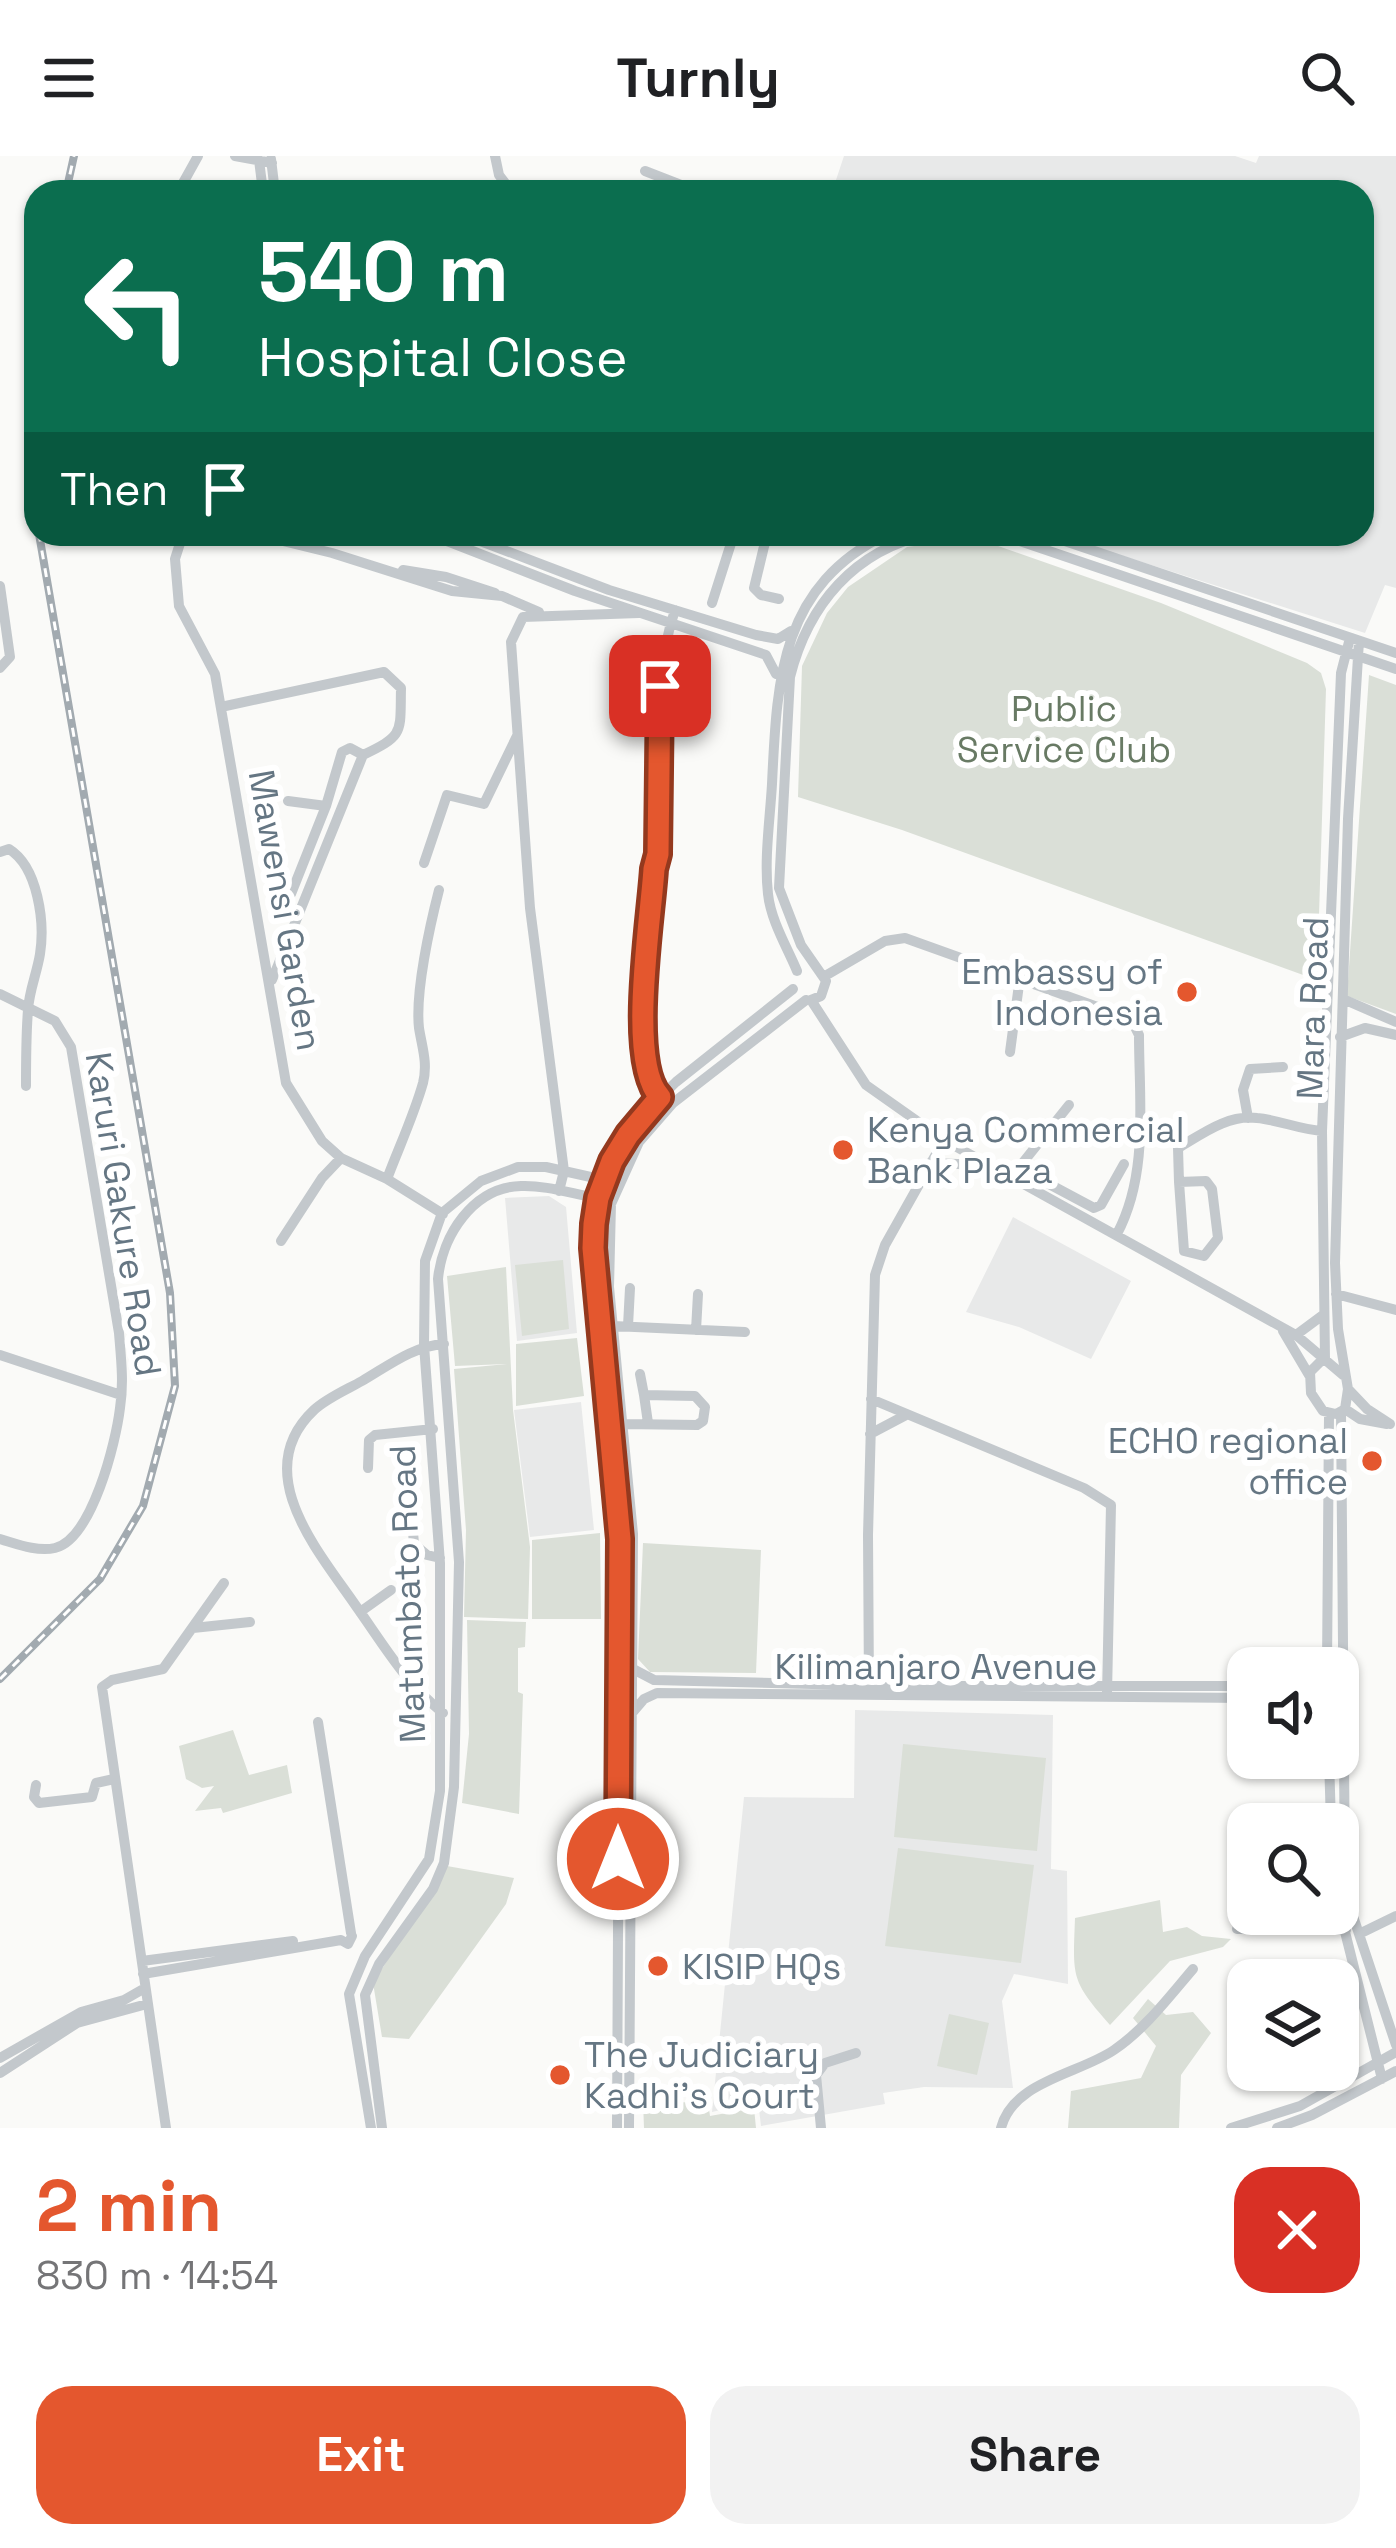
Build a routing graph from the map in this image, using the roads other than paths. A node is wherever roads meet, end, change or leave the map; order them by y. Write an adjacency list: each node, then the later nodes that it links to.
1 (235, 156): 3 (street)
2 (496, 156): 5 (street)
3 (265, 159)
4 (645, 171): 8 (street)
5 (499, 175): 6 (street); 7 (street)
6 (499, 180)
7 (503, 180)
8 (668, 180)
9 (179, 546): 33 (street, Mawensi Garden)
10 (301, 546): 24 (street)
11 (461, 546): 23 (street)
12 (493, 546): 22 (street)
13 (730, 546): 21 (street)
14 (764, 546): 20 (street)
15 (865, 546): 26 (street)
16 (891, 546): 42 (street)
17 (1034, 546): 28 (street)
18 (1079, 546): 27 (street)
19 (0, 586): 30 (street)
20 (779, 599)
21 (712, 603)
22 (675, 610): 25 (street); 26 (street)
23 (639, 613): 24 (street); 25 (street)
24 (542, 614): 34 (street)
25 (670, 624): 32 (street); 58 (street)
26 (794, 629): 32 (street)
27 (1354, 639): 28 (street, Mara Road); 29 (street)
28 (1351, 653): 31 (street); 49 (street, Mara Road); 61 (street, Mara Road)
29 (1396, 653)
30 (0, 668)
31 (1396, 669)
32 (778, 685): 43 (street)
33 (221, 707): 35 (street); 46 (street, Mawensi Garden)
34 (519, 733): 39 (street); 67 (street)
35 (363, 755): 37 (street); 46 (street)
36 (288, 801): 37 (street)
37 (326, 806): 41 (street)
38 (0, 852): 51 (street)
39 (424, 863)
40 (439, 890): 69 (street)
41 (291, 895)
42 (813, 967): 43 (street); 44 (street)
43 (797, 971): 47 (street)
44 (825, 976): 45 (street); 50 (street)
45 (1020, 977): 55 (street); 76 (street)
46 (270, 985): 63 (street, Mawensi Garden)
47 (793, 988): 50 (street); 58 (street)
48 (0, 994): 51 (street, Karuri Gakure Road)
49 (1343, 999): 52 (street); 54 (street, Mara Road)
50 (808, 1000): 62 (street); 85 (street)
51 (28, 1005): 57 (street); 97 (street, Karuri Gakure Road)
52 (1396, 1022)
53 (1396, 1035): 54 (street)
54 (1340, 1037): 80 (street, Mara Road)
55 (1010, 1052)
56 (1283, 1067): 60 (street)
57 (26, 1086)
58 (660, 1097): 70 (street)
59 (1070, 1105): 68 (street)
60 (1248, 1118): 61 (street); 71 (street)
61 (1322, 1131): 84 (street, Mara Road)
62 (944, 1140): 64 (street); 66 (street)
63 (340, 1158): 69 (street, Mawensi Garden); 77 (street)
64 (931, 1163): 66 (street); 99 (street)
65 (1124, 1164): 68 (street)
66 (989, 1165): 68 (street)
67 (564, 1172): 70 (street); 72 (street); 74 (street)
68 (1015, 1173): 76 (street)
69 (387, 1179): 74 (street, Mawensi Garden)
70 (604, 1180): 73 (street)
71 (1179, 1182): 71 (street)
72 (559, 1191): 73 (street); 75 (street)
73 (598, 1198): 158 (street)
74 (442, 1213): 75 (street, Mawensi Garden); 83 (street, Matumbato Road)
75 (455, 1223): 82 (street, Matumbato Road)
76 (1117, 1234): 89 (street)
77 (281, 1241)
78 (630, 1288): 86 (street)
79 (698, 1294): 87 (street)
80 (1336, 1294): 81 (street); 96 (street, Mara Road)
81 (1396, 1310)
82 (441, 1311): 83 (street); 90 (street, Matumbato Road)
83 (424, 1313): 91 (street, Matumbato Road)
84 (1323, 1315): 89 (street); 93 (street, Mara Road)
85 (613, 1326): 86 (street); 102 (street)
86 (628, 1327): 87 (street)
87 (696, 1330): 88 (street)
88 (746, 1332)
89 (1289, 1333): 93 (street); 95 (street, Mara Road)
90 (444, 1343): 91 (street); 107 (street, Matumbato Road)
91 (424, 1345): 105 (street, Matumbato Road); 118 (street)
92 (0, 1355): 97 (street)
93 (1323, 1359): 95 (street); 96 (street)
94 (640, 1374): 98 (street)
95 (1309, 1376): 100 (street, Mara Road)
96 (1347, 1383): 100 (street, Mara Road); 104 (street)
97 (122, 1395): 112 (street, Karuri Gakure Road)
98 (644, 1395): 103 (street); 103 (street)
99 (872, 1399): 101 (street); 106 (street)
100 (1338, 1412): 104 (street); 115 (street, Mara Road)
101 (906, 1415): 106 (street); 126 (street)
102 (623, 1424): 103 (street); 123 (street)
103 (648, 1424)
104 (1393, 1424)
105 (433, 1433): 107 (street); 108 (street); 110 (street, Matumbato Road)
106 (870, 1434): 125 (street)
107 (451, 1436): 111 (street, Matumbato Road)
108 (368, 1468)
109 (411, 1508): 113 (street)
110 (437, 1510): 111 (street); 113 (street, Matumbato Road)
111 (456, 1510): 114 (street, Matumbato Road)
112 (0, 1539)
113 (440, 1560): 114 (street); 128 (street, Matumbato Road)
114 (459, 1562): 134 (street, Matumbato Road)
115 (1335, 1582): 121 (street); 122 (street)
116 (224, 1583): 120 (street)
117 (391, 1590): 118 (street)
118 (360, 1612): 128 (street)
119 (250, 1622): 120 (street)
120 (193, 1628): 131 (street)
121 (1328, 1647)
122 (1338, 1647)
123 (633, 1669): 125 (street, Kilimanjaro Avenue); 129 (street)
124 (1227, 1687): 126 (street, Kilimanjaro Avenue)
125 (869, 1690): 126 (street, Kilimanjaro Avenue); 129 (street, Kilimanjaro Avenue)
126 (1107, 1692): 127 (street, Kilimanjaro Avenue)
127 (1227, 1697)
128 (443, 1713): 133 (street, Matumbato Road)
129 (632, 1713): 159 (street)
130 (318, 1722): 139 (street)
131 (113, 1779): 132 (street); 145 (street)
132 (36, 1785)
133 (429, 1859): 134 (street); 140 (street, Matumbato Road)
134 (444, 1863): 141 (street, Matumbato Road)
135 (1396, 1916): 136 (street)
136 (1359, 1930)
137 (1354, 1935): 147 (street)
138 (1354, 1935): 150 (street)
139 (347, 1937): 140 (street); 142 (street); 145 (street)
140 (376, 1940): 141 (street); 142 (street, Matumbato Road)
141 (389, 1949): 143 (street, Matumbato Road)
142 (365, 1956): 143 (street); 152 (street, Matumbato Road)
143 (379, 1964): 152 (street, Matumbato Road)
144 (1193, 1969): 161 (street)
145 (143, 1974): 146 (street); 149 (street)
146 (147, 2004): 153 (street); 155 (street)
147 (1396, 2048): 150 (street)
148 (856, 2053): 160 (street)
149 (0, 2058)
150 (1380, 2061): 154 (street); 162 (street)
151 (1396, 2071): 154 (street)
152 (368, 2072): 156 (street, Matumbato Road); 157 (street, Matumbato Road)
153 (0, 2073)
154 (1382, 2079): 163 (street)
155 (166, 2128)
156 (371, 2128)
157 (382, 2128)
158 (617, 2128)
159 (629, 2128)
160 (821, 2128)
161 (1000, 2128)
162 (1231, 2128)
163 (1277, 2128)

